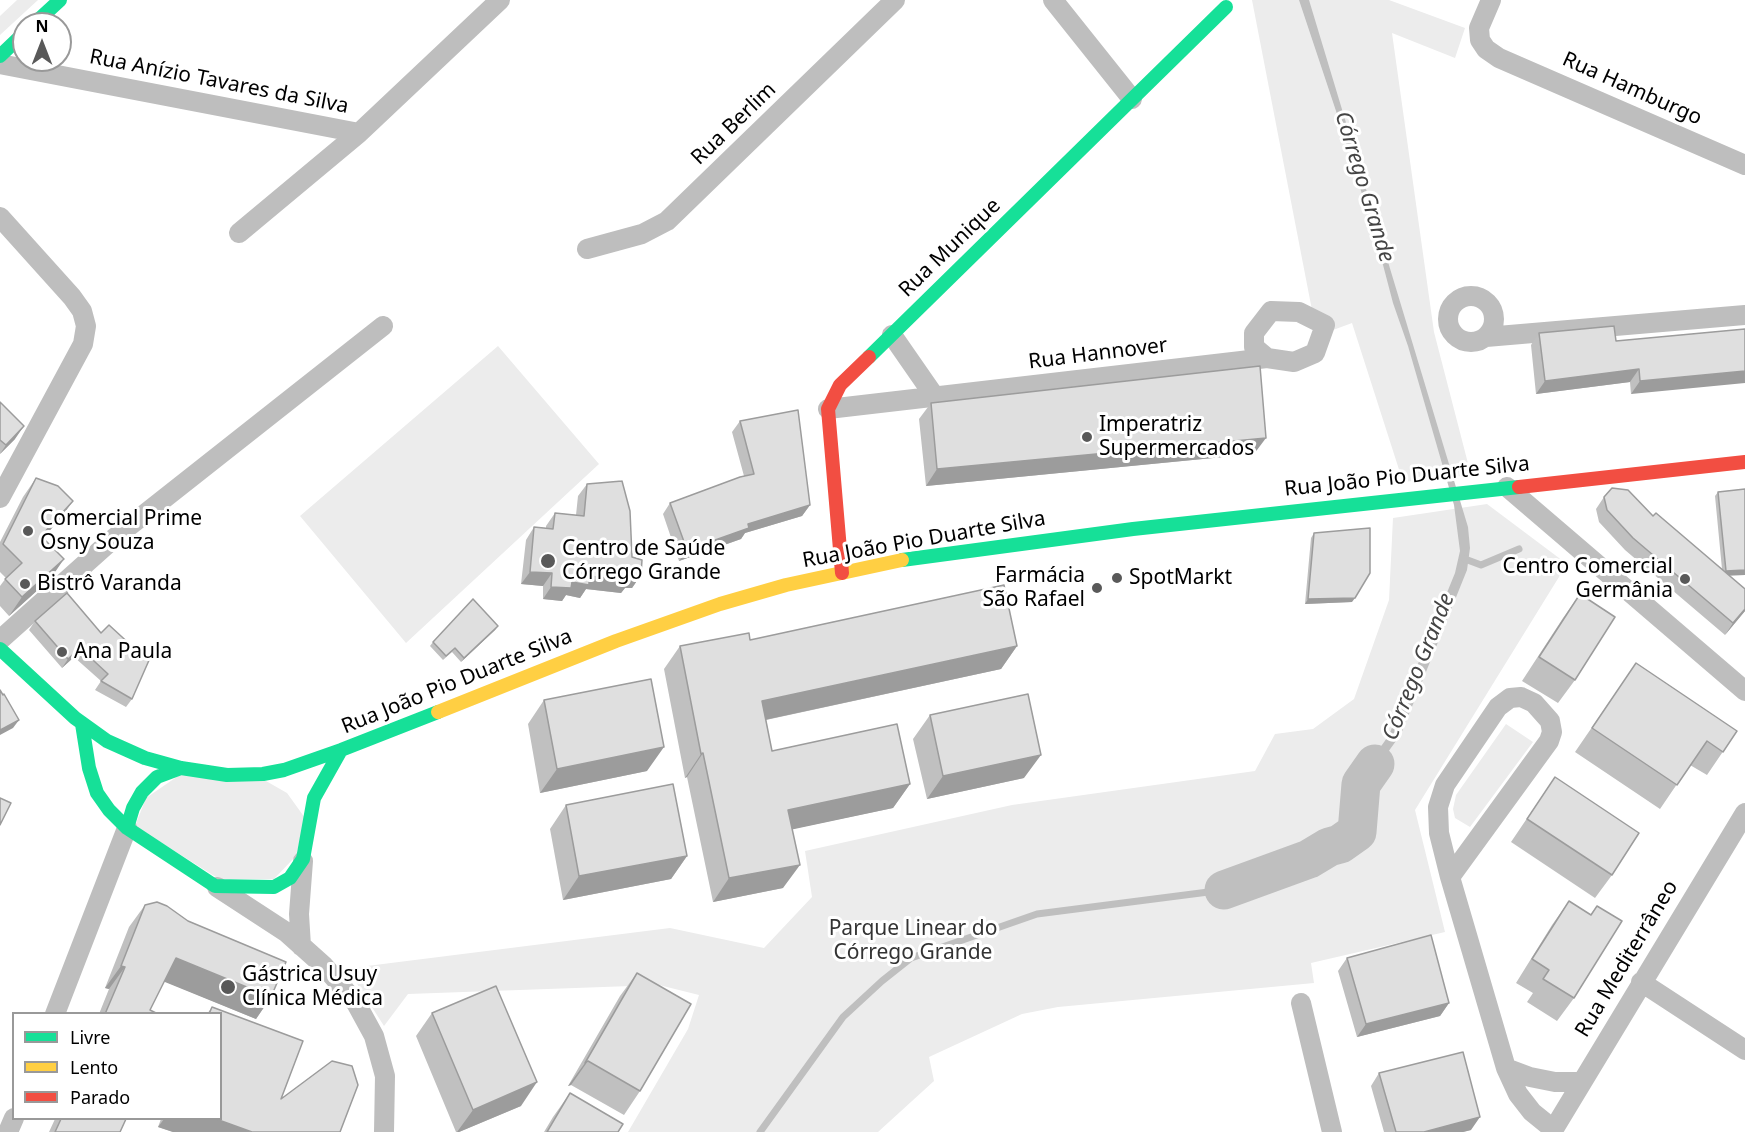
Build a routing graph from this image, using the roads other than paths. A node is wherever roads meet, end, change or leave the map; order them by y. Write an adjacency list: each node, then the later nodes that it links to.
1 (60, 0): 7 (main road)
2 (500, 0): 12 (street)
3 (895, 0): 16 (street, Rua Berlim)
4 (1053, 0): 11 (street)
5 (1491, 0): 13 (street, Rua Hamburgo)
6 (1226, 7): 11 (main road, Rua Munique)
7 (47, 12)
8 (12, 44): 9 (main road)
9 (0, 56)
10 (0, 64): 12 (street, Rua Anízio Tavares da Silva)
11 (1132, 99): 19 (main road, Rua Munique)
12 (359, 133): 15 (street)
13 (1745, 165)
14 (0, 217): 26 (street)
15 (239, 233)
16 (587, 249)
17 (1745, 315): 20 (street)
18 (384, 326): 28 (street)
19 (892, 334): 22 (street); 23 (main road, Rua Munique)
20 (1486, 338)
21 (1267, 358): 22 (street, Rua Hannover)
22 (935, 397): 23 (street, Rua Hannover)
23 (828, 409): 27 (main road)
24 (1745, 462): 25 (main road, Rua João Pio Duarte Silva)
25 (1507, 488): 27 (main road, Rua João Pio Duarte Silva); 30 (street)
26 (0, 498)
27 (842, 573): 32 (main road, Rua João Pio Duarte Silva)
28 (0, 640)
29 (0, 649): 31 (main road, Rua João Pio Duarte Silva)
30 (1745, 691)
31 (82, 724): 33 (main road, Rua João Pio Duarte Silva); 39 (main road)
32 (341, 750): 34 (main road, Rua João Pio Duarte Silva); 38 (main road)
33 (181, 768): 34 (main road, Rua João Pio Duarte Silva); 39 (main road)
34 (269, 773): 35 (main road)
35 (289, 783)
36 (302, 796): 38 (main road)
37 (1745, 813): 44 (street, Rua Mediterrâneo)
38 (310, 817): 40 (main road)
39 (127, 828): 42 (main road); 46 (street)
40 (303, 859): 42 (main road); 43 (street)
41 (1450, 877): 41 (street); 48 (street)
42 (215, 886): 43 (street)
43 (301, 945): 51 (street)
44 (1641, 982): 47 (street); 49 (street, Rua Mediterrâneo)
45 (1301, 1004): 52 (street)
46 (56, 1012)
47 (1745, 1050)
48 (1506, 1068): 49 (street); 50 (street)
49 (1581, 1082): 50 (street, Rua Mediterrâneo)
50 (1552, 1131)
51 (384, 1132)
52 (1332, 1132)

